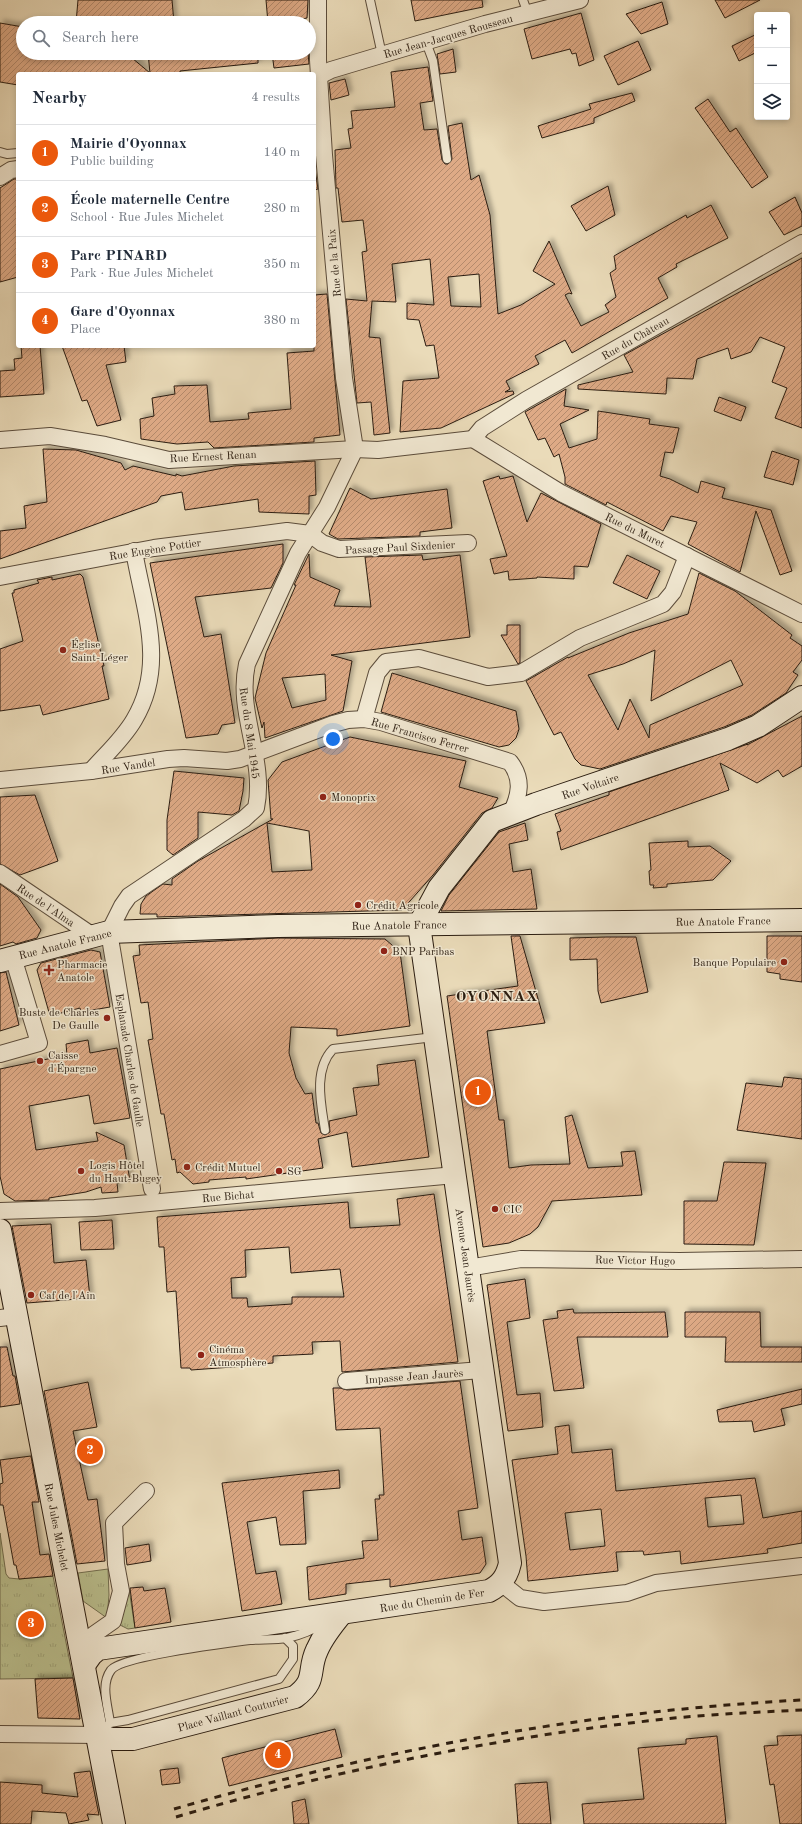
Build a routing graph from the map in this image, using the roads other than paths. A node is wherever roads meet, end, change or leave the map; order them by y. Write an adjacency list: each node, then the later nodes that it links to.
1 (318, 0): 7 (street, Rue de la Paix)
2 (370, 0): 6 (lane)
3 (578, 0): 4 (street, Rue Jean-Jacques Rousseau)
4 (526, 7): 5 (street, Rue Jean-Jacques Rousseau)
5 (426, 42): 6 (street, Rue Jean-Jacques Rousseau); 11 (lane)
6 (382, 55): 7 (street, Rue Jean-Jacques Rousseau)
7 (316, 79): 17 (street, Rue de la Paix)
8 (4, 153): 9 (lane); 10 (lane)
9 (16, 154)
10 (0, 159)
11 (447, 159)
12 (16, 169): 13 (street)
13 (0, 177)
14 (802, 243): 15 (street, Rue du Château)
15 (473, 439): 17 (street, Rue Ernest Renan); 21 (street, Rue du Muret)
16 (0, 440): 17 (street, Rue Ernest Renan)
17 (352, 455): 18 (street, Rue du 8 Mai 1945)
18 (310, 534): 19 (street, Passage Paul Sixdenier); 20 (street, Rue Eugène Pottier); 26 (street, Rue du 8 Mai 1945)
19 (468, 543)
20 (134, 551): 22 (street, Rue Eugène Pottier); 27 (street)
21 (687, 556): 23 (street, Rue du Muret); 25 (street)
22 (0, 577)
23 (802, 614)
24 (802, 697): 29 (main road, Rue Voltaire)
25 (364, 719): 26 (street, Rue Francisco Ferrer); 29 (street, Rue Francisco Ferrer)
26 (255, 754): 27 (street, Rue Vandel); 33 (street, Rue du 8 Mai 1945)
27 (91, 771): 28 (street, Rue Vandel)
28 (0, 780)
29 (510, 813): 32 (main road, Rue Voltaire)
30 (0, 873): 33 (street, Rue de l'Alma)
31 (802, 920): 32 (main road, Rue Anatole France)
32 (419, 925): 33 (main road, Rue Anatole France); 35 (main road, Avenue Jean Jaurès)
33 (101, 934): 34 (main road, Rue Anatole France); 39 (street, Esplanade Charles de Gaulle)
34 (7, 959): 36 (street)
35 (435, 1037): 37 (lane); 38 (main road, Avenue Jean Jaurès)
36 (0, 1054)
37 (325, 1130)
38 (455, 1175): 40 (street, Rue Bichat); 43 (main road, Avenue Jean Jaurès)
39 (152, 1189)
40 (0, 1211)
41 (0, 1230): 44 (main road, Rue Jules Michelet)
42 (802, 1259): 43 (street, Rue Victor Hugo)
43 (468, 1268): 45 (main road, Avenue Jean Jaurès)
44 (8, 1317): 54 (main road, Rue Jules Michelet)
45 (481, 1370): 46 (street, Impasse Jean Jaurès); 49 (main road, Avenue Jean Jaurès)
46 (346, 1381)
47 (146, 1491): 53 (street)
48 (802, 1566): 49 (street)
49 (501, 1583): 50 (main road, Rue du Chemin de Fer)
50 (342, 1613): 51 (main road, Rue du Chemin de Fer); 52 (lane); 55 (main road, Place Vaillant Couturier)
51 (303, 1618): 52 (lane); 53 (main road, Rue du Chemin de Fer)
52 (286, 1638): 55 (lane); 55 (lane)
53 (98, 1649): 54 (main road)
54 (84, 1665): 55 (main road, Rue Jules Michelet)
55 (104, 1729): 56 (street); 57 (main road, Rue Jules Michelet)
56 (0, 1734)
57 (114, 1824)

